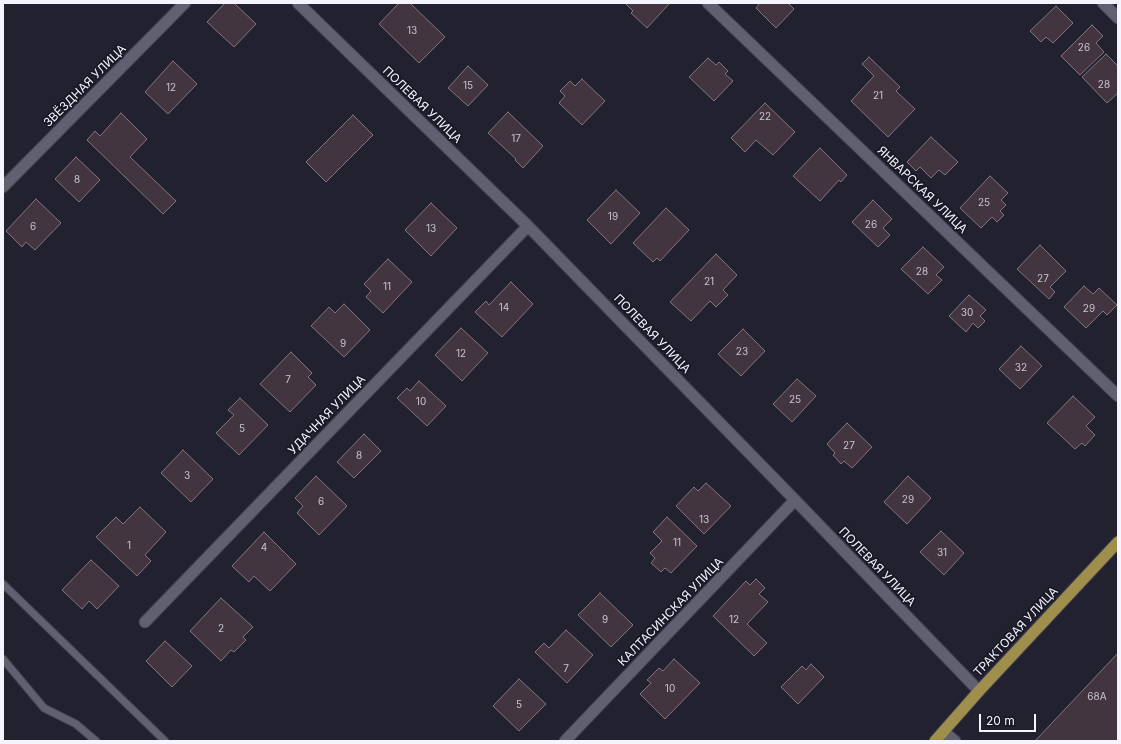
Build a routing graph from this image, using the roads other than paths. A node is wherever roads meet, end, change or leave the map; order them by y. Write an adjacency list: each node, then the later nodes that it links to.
1 (185, 3): 6 (street, ЗВЁЗДНАЯ УЛИЦА)
2 (298, 3): 7 (street, ПОЛЕВАЯ УЛИЦА)
3 (708, 3): 8 (street, ЯНВАРСКАЯ УЛИЦА)
4 (1103, 3): 5 (street)
5 (1118, 18)
6 (3, 187)
7 (528, 226): 9 (street, ПОЛЕВАЯ УЛИЦА); 12 (street, УДАЧНАЯ УЛИЦА)
8 (1118, 396)
9 (795, 500): 14 (street, ПОЛЕВАЯ УЛИЦА); 18 (street, КАЛТАСИНСКАЯ УЛИЦА)
10 (1118, 542): 14 (main road, ТРАКТОВАЯ УЛИЦА)
11 (3, 584): 17 (lane)
12 (146, 622)
13 (3, 659): 16 (lane)
14 (979, 691): 15 (main road, ТРАКТОВАЯ УЛИЦА)
15 (944, 732): 19 (main road, ТРАКТОВАЯ УЛИЦА); 20 (street)
16 (96, 741)
17 (165, 741)
18 (565, 741)
19 (935, 741)
20 (955, 741)

